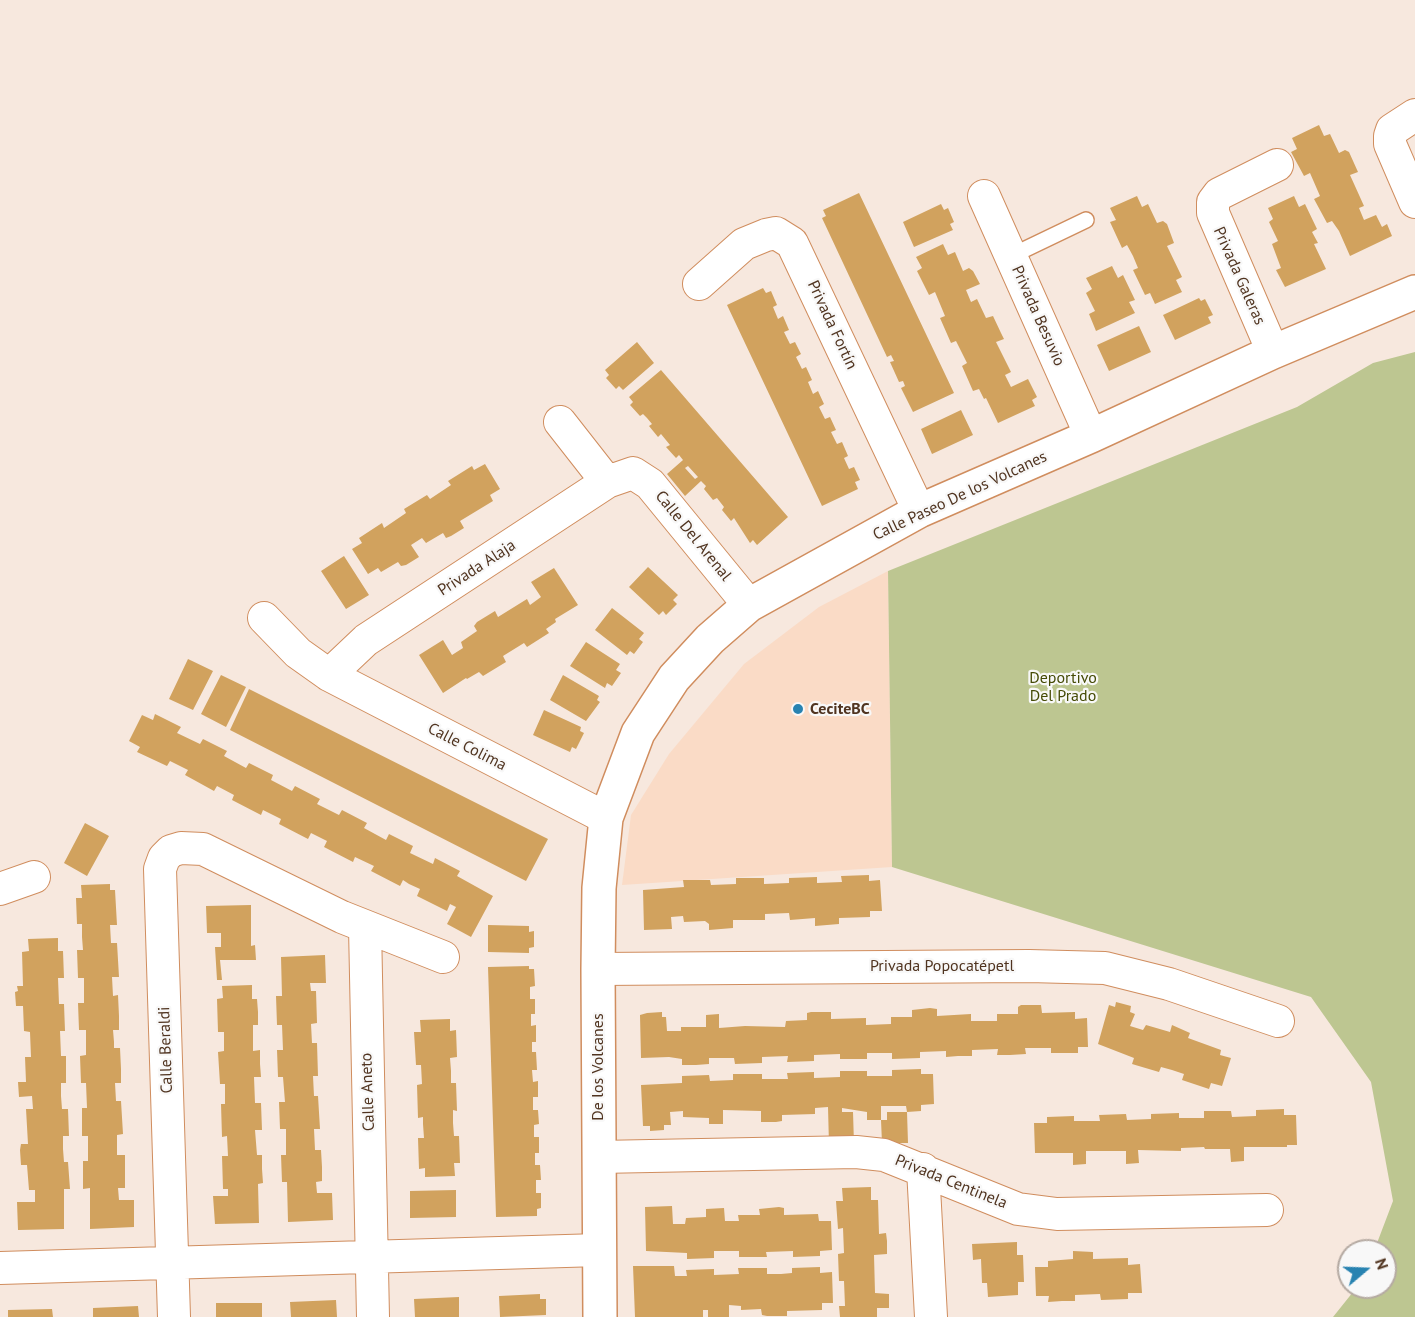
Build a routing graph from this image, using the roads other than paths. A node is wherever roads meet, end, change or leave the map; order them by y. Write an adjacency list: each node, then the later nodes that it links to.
1 (1415, 115): 4 (street)
2 (1277, 165): 9 (street, Privada Galeras)
3 (984, 196): 6 (street, Privada Besuvio)
4 (1415, 202)
5 (1086, 220): 6 (lane)
6 (1011, 256): 11 (street, Privada Besuvio)
7 (699, 284): 13 (street, Privada Fortín)
8 (1415, 292): 9 (street, Calle Paseo De los Volcanes)
9 (1273, 352): 11 (street, Calle Paseo De los Volcanes)
10 (560, 422): 12 (street, Calle Del Arenal)
11 (1091, 436): 13 (street, Calle Paseo De los Volcanes)
12 (620, 477): 14 (street, Calle Del Arenal); 16 (street, Privada Alaja)
13 (919, 511): 14 (street, Calle Paseo De los Volcanes)
14 (749, 604): 17 (street, Calle Paseo De los Volcanes)
15 (264, 618): 16 (street, Calle Colima)
16 (329, 675): 17 (street, Calle Colima)
17 (606, 818): 22 (street, De los Volcanes)
18 (34, 877): 19 (street)
19 (0, 889)
20 (365, 927): 21 (street); 28 (street, Calle Aneto); 29 (street, Calle Beraldi)
21 (443, 957)
22 (598, 969): 23 (street, Privada Popocatépetl); 24 (street, De los Volcanes)
23 (1278, 1021)
24 (598, 1157): 25 (street, Privada Centinela); 27 (street, De los Volcanes)
25 (923, 1169): 26 (street, Privada Centinela); 34 (street)
26 (1267, 1210)
27 (599, 1250): 28 (street); 33 (street, De los Volcanes)
28 (372, 1257): 29 (street); 32 (street, Calle Aneto)
29 (173, 1263): 30 (street); 31 (street, Calle Beraldi)
30 (0, 1268)
31 (174, 1317)
32 (373, 1317)
33 (600, 1317)
34 (931, 1317)

